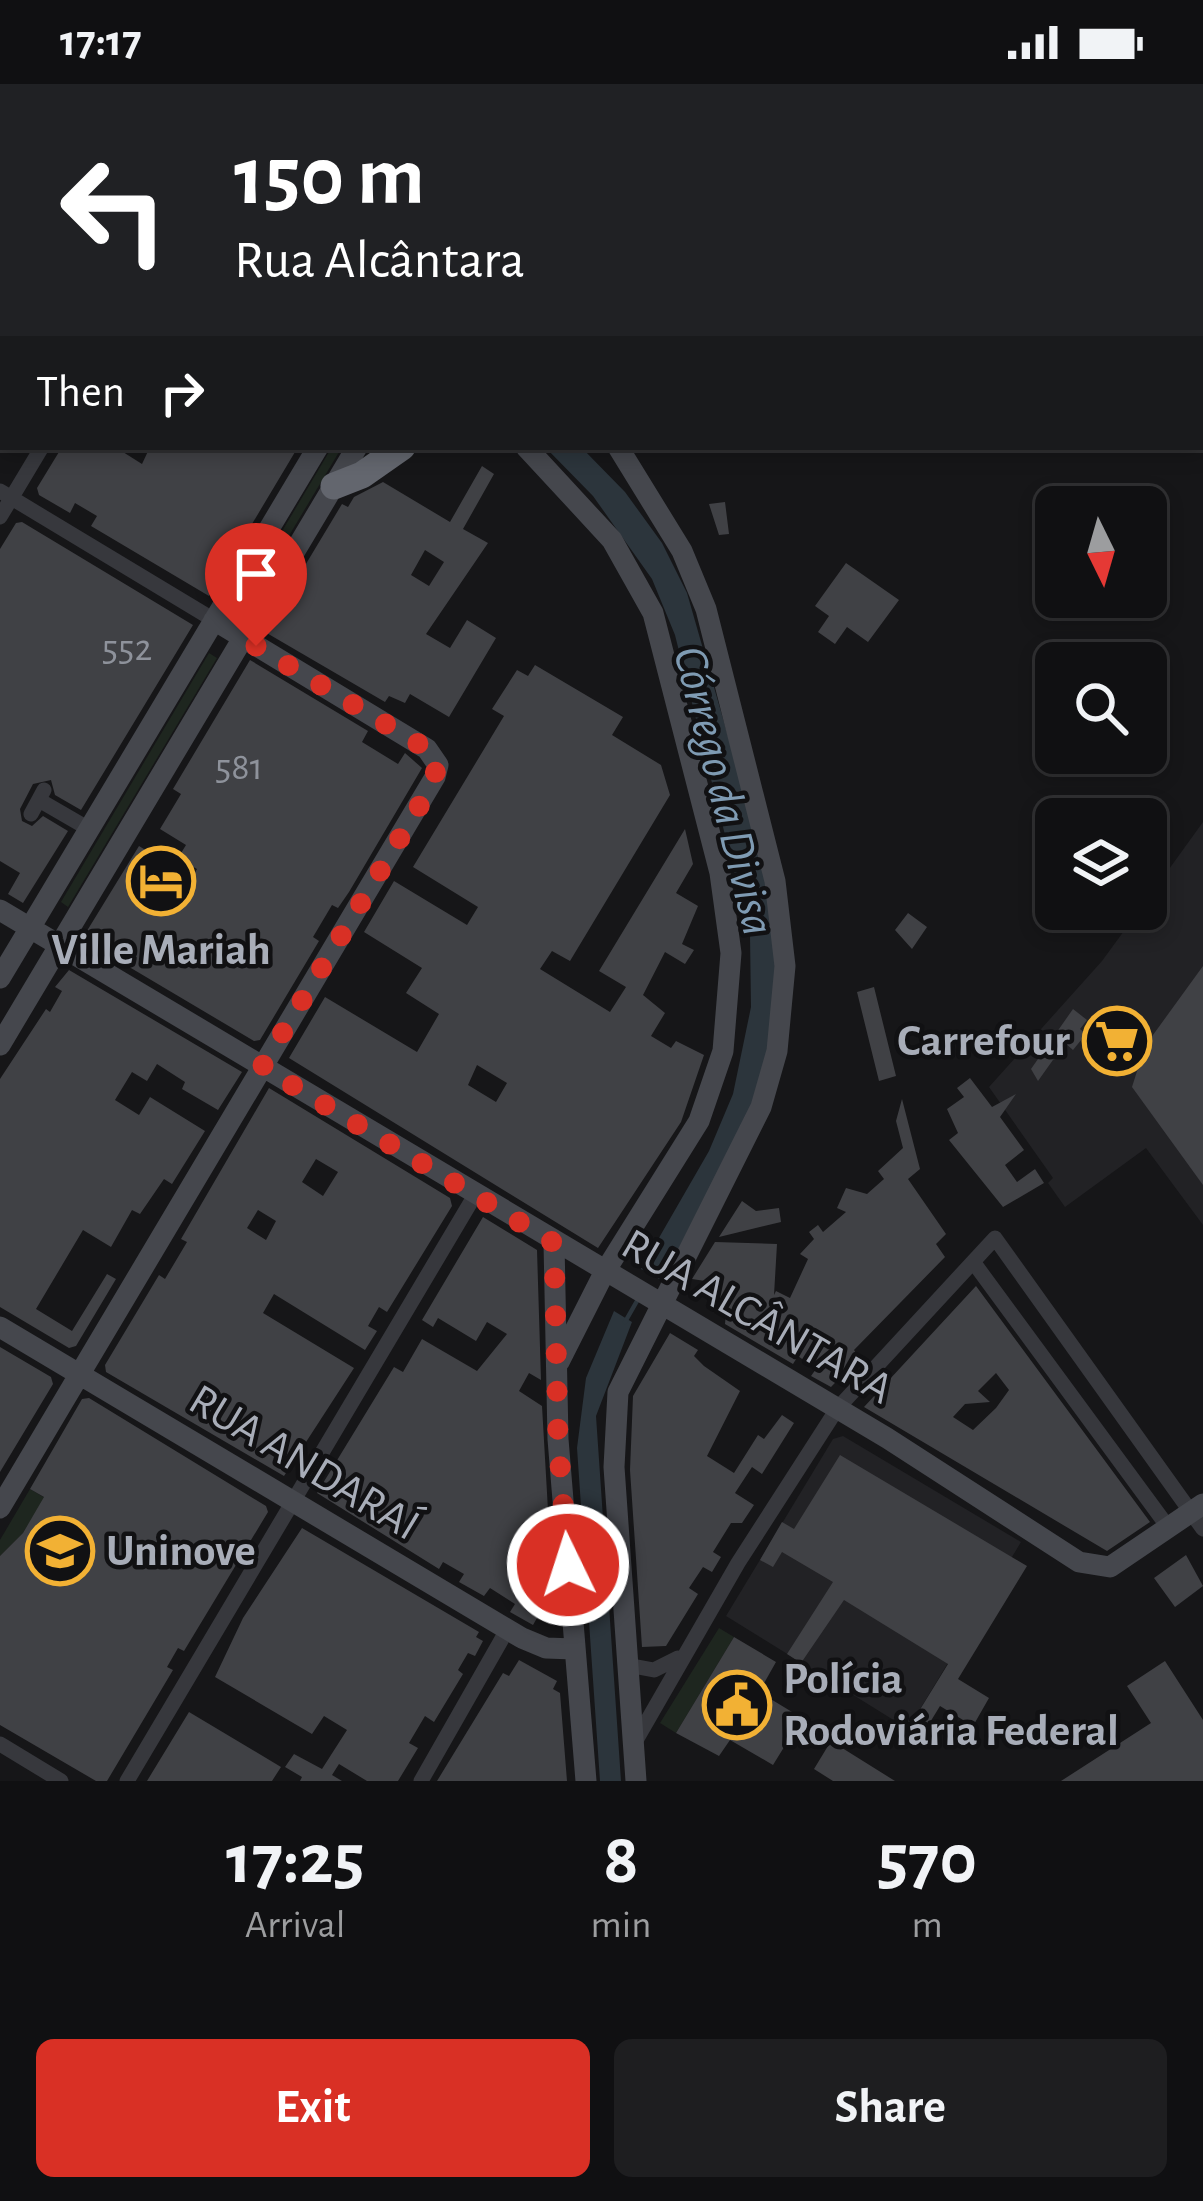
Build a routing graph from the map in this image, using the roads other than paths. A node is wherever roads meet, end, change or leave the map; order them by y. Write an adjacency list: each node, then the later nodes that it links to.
1 (40, 450): 8 (street)
2 (315, 450): 10 (main road)
3 (355, 450): 7 (main road)
4 (398, 450): 7 (highway)
5 (528, 450): 23 (main road)
6 (620, 450): 24 (main road)
7 (334, 486): 11 (main road)
8 (6, 494): 9 (street); 10 (street)
9 (0, 517)
10 (214, 620): 11 (main road); 13 (main road)
11 (243, 638): 16 (main road); 19 (main road)
12 (38, 801): 13 (street)
13 (89, 829): 15 (main road)
14 (0, 910): 15 (main road, RUA ALCÂNTARA)
15 (30, 928): 16 (main road, RUA ALCÂNTARA); 17 (main road)
16 (59, 946): 18 (main road); 19 (main road, RUA ALCÂNTARA)
17 (0, 978)
18 (0, 1045)
19 (262, 1067): 20 (main road, RUA ALCÂNTARA); 27 (main road)
20 (476, 1195): 21 (main road, RUA ALCÂNTARA); 29 (street)
21 (554, 1243): 23 (main road, RUA ALCÂNTARA); 26 (main road)
22 (974, 1263): 28 (street); 31 (street); 32 (street)
23 (612, 1278): 24 (main road, RUA ALCÂNTARA); 26 (main road)
24 (651, 1302): 28 (main road, RUA ALCÂNTARA); 36 (main road)
25 (0, 1327): 27 (main road, RUA ANDARAÍ)
26 (559, 1362): 34 (main road)
27 (79, 1374): 29 (main road, RUA ANDARAÍ); 30 (main road)
28 (837, 1409): 32 (main road, RUA ALCÂNTARA); 35 (street)
29 (293, 1501): 33 (main road, RUA ANDARAÍ); 40 (street)
30 (0, 1508)
31 (1199, 1515): 32 (main road)
32 (1168, 1527)
33 (507, 1630): 34 (main road, RUA ANDARAÍ); 41 (street)
34 (574, 1649): 42 (main road)
35 (681, 1657): 36 (street); 38 (street)
36 (627, 1665): 38 (main road)
37 (0, 1744): 39 (street)
38 (634, 1745): 43 (main road)
39 (61, 1781)
40 (127, 1781)
41 (421, 1781)
42 (586, 1781)
43 (636, 1781)

